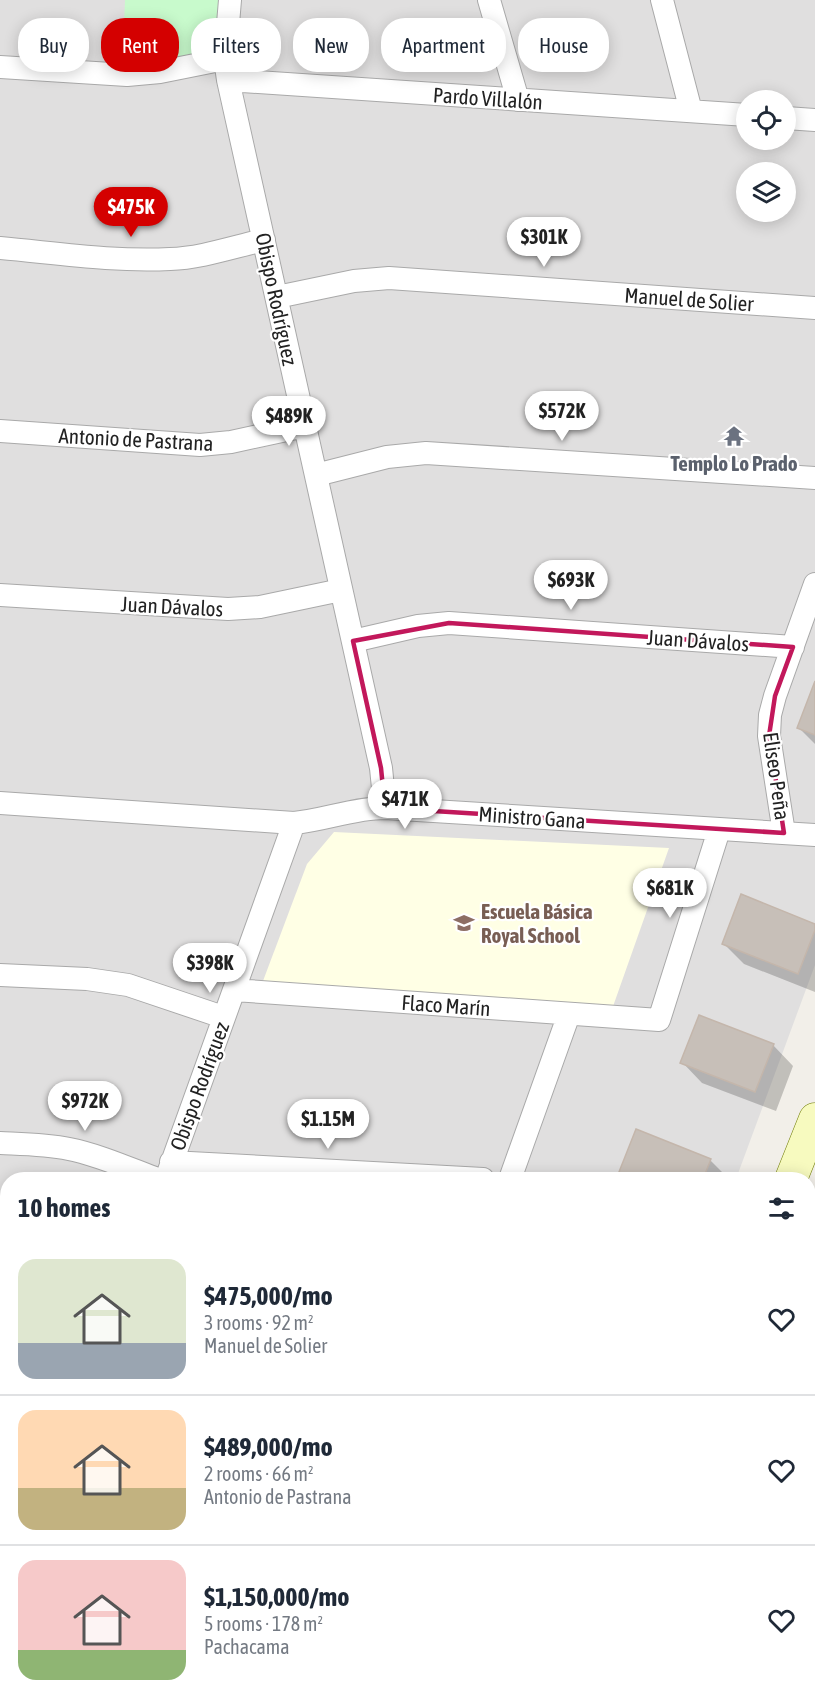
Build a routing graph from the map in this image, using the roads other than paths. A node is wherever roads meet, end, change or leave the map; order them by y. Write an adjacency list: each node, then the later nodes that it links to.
1 (230, 0): 4 (street, Obispo Rodríguez)
2 (489, 0): 9 (street)
3 (662, 0): 10 (street)
4 (229, 18)
5 (0, 67): 6 (street, Pardo Villalón)
6 (191, 71)
7 (227, 72): 14 (street, Obispo Rodríguez)
8 (246, 72): 9 (street, Pardo Villalón)
9 (518, 100): 10 (street, Pardo Villalón)
10 (691, 111): 11 (street, Pardo Villalón)
11 (736, 114)
12 (796, 119): 13 (street)
13 (815, 120)
14 (264, 240): 15 (street); 16 (street, Obispo Rodríguez)
15 (0, 248)
16 (277, 297): 17 (street, Manuel de Solier); 18 (street, Obispo Rodríguez)
17 (815, 308)
18 (305, 426): 19 (street, Antonio de Pastrana); 20 (street, Obispo Rodríguez)
19 (0, 431)
20 (316, 475): 21 (street); 23 (street, Obispo Rodríguez)
21 (815, 478)
22 (815, 584): 26 (street, Eliseo Peña)
23 (341, 590): 24 (street, Juan Dávalos); 25 (street, Obispo Rodríguez)
24 (0, 595)
25 (353, 641): 26 (street, Juan Dávalos); 28 (street, Obispo Rodríguez)
26 (793, 647): 31 (street, Eliseo Peña)
27 (0, 802): 29 (street, Ministro Gana)
28 (385, 808): 29 (street, Ministro Gana); 30 (street, Ministro Gana)
29 (294, 823): 34 (street, Obispo Rodríguez)
30 (719, 830): 31 (street, Ministro Gana); 35 (street, Flaco Marín)
31 (784, 833): 32 (street, Ministro Gana)
32 (815, 835)
33 (0, 975): 36 (street)
34 (234, 990): 35 (street, Flaco Marín); 36 (street, Obispo Rodríguez)
35 (569, 1014): 42 (street)
36 (223, 1017): 39 (street, Obispo Rodríguez)
37 (815, 1119): 43 (main road)
38 (0, 1143): 40 (street)
39 (169, 1170): 41 (street)
40 (138, 1172)
41 (239, 1172)
42 (513, 1172)
43 (794, 1172)

